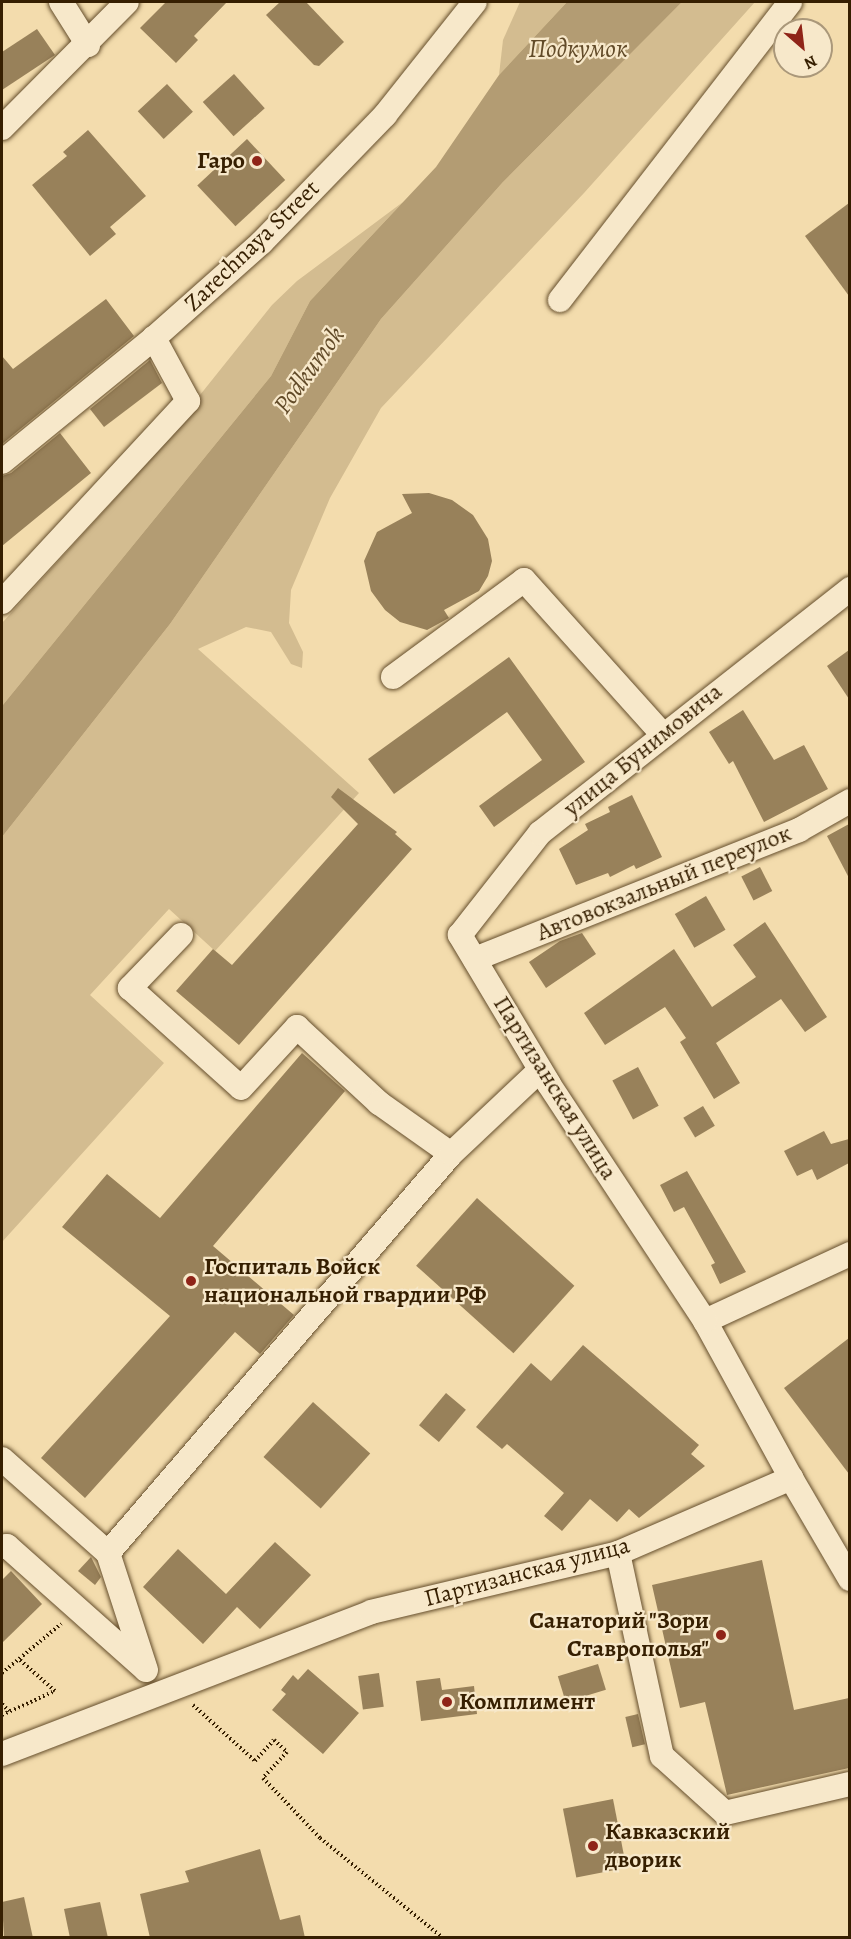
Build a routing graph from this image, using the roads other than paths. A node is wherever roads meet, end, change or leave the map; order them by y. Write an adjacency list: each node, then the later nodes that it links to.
1 (61, 2): 5 (street)
2 (127, 2): 5 (street)
3 (475, 2): 8 (street, Zarechnaya Street)
4 (790, 2): 7 (street)
5 (88, 45): 6 (street)
6 (2, 128)
7 (560, 300)
8 (153, 338): 9 (street, Zarechnaya Street); 11 (street)
9 (2, 462)
10 (849, 589): 13 (street, улица Бунимовича)
11 (2, 602)
12 (393, 676): 13 (street)
13 (662, 734): 16 (street, улица Бунимовича)
14 (849, 801): 17 (street, Автовокзальный переулок)
15 (181, 935): 19 (street)
16 (460, 935): 17 (street, Партизанская улица)
17 (475, 959): 18 (street, Партизанская улица)
18 (540, 1070): 19 (street); 21 (street, Партизанская улица)
19 (451, 1154): 25 (street)
20 (849, 1254): 21 (street)
21 (705, 1321): 23 (street, Партизанская улица)
22 (2, 1459): 25 (street)
23 (791, 1478): 26 (street, Партизанская улица); 27 (street)
24 (2, 1547): 28 (street)
25 (108, 1553): 28 (street)
26 (618, 1553): 29 (street, Партизанская улица); 31 (street)
27 (849, 1579)
28 (146, 1670): 29 (street)
29 (175, 1688): 30 (street, Партизанская улица)
30 (2, 1754)
31 (849, 1784)

